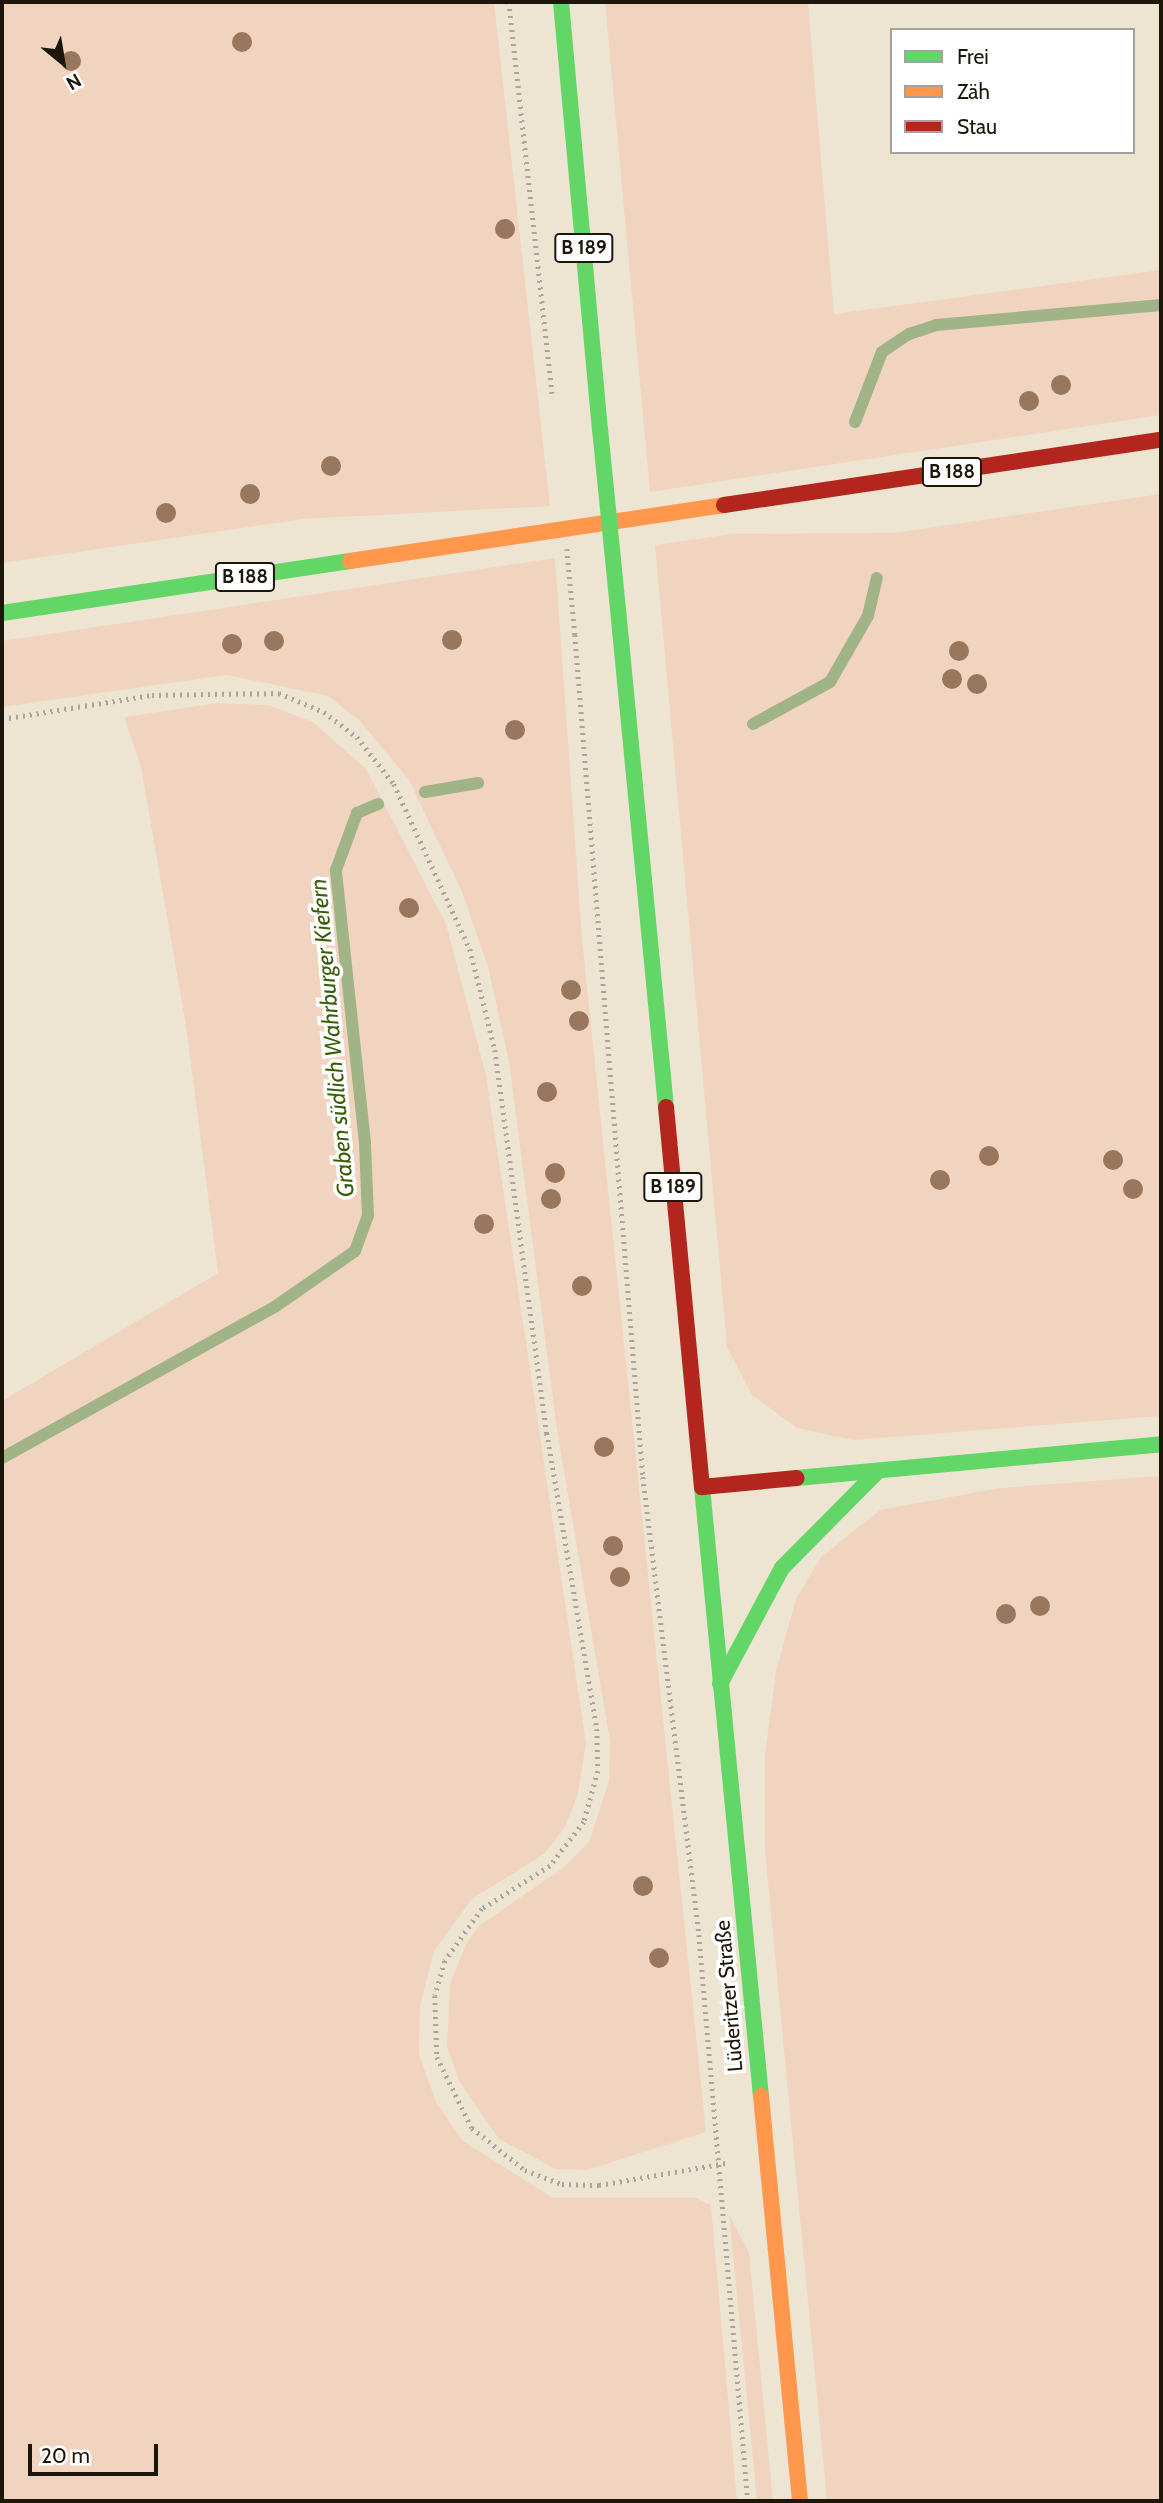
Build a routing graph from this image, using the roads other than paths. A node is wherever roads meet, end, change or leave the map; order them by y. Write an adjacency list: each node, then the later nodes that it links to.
1 (561, 2): 6 (main road, B 189, bridge)
2 (1161, 440): 3 (main road, B 188)
3 (2, 613)
4 (1161, 1444): 5 (main road)
5 (877, 1472): 6 (main road); 7 (main road)
6 (702, 1487): 7 (main road, Lüderitzer Straße)
7 (719, 1684): 8 (main road, Lüderitzer Straße)
8 (800, 2501)

